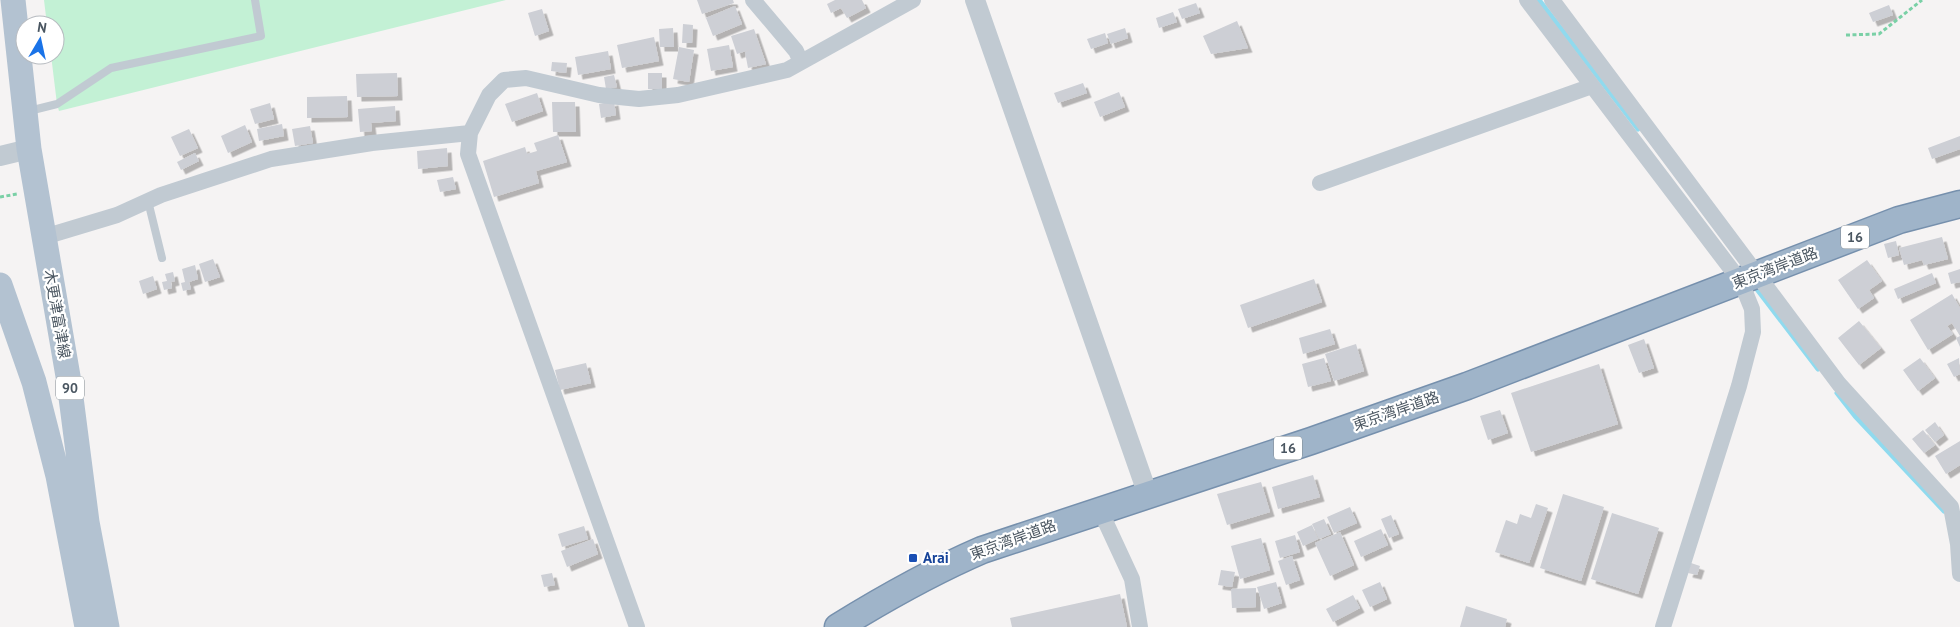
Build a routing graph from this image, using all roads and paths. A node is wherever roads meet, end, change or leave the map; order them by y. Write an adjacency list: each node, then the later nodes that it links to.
1 (13, 0): 12 (main road, 木更津富津線 / 90)
2 (255, 0): 12 (lane)
3 (753, 0): 10 (street)
4 (913, 0): 10 (street)
5 (975, 0): 25 (street)
6 (1527, 0): 11 (street)
7 (1552, 0): 23 (street)
8 (1922, 0): 9 (path)
9 (1846, 35)
10 (800, 62): 13 (street)
11 (1592, 86): 16 (street); 23 (street)
12 (25, 112): 14 (main road, 木更津富津線 / 90)
13 (470, 133): 19 (street); 30 (street)
14 (29, 149): 15 (street); 21 (main road, 木更津富津線 / 90)
15 (0, 156)
16 (1320, 183)
17 (18, 194): 18 (path)
18 (0, 197)
19 (148, 201): 21 (street); 22 (lane)
20 (1960, 204): 23 (highway, 東京湾岸道路 / 16)
21 (44, 237): 29 (main road, 木更津富津線 / 90)
22 (162, 258)
23 (1749, 278): 25 (highway, 東京湾岸道路 / 16); 27 (street); 33 (street)
24 (0, 284): 28 (main road, 90)
25 (1148, 495): 26 (highway, 東京湾岸道路 / 16)
26 (1100, 510): 31 (highway, 東京湾岸道路 / 16); 32 (street)
27 (1960, 574)
28 (87, 627)
29 (106, 627)
30 (637, 627)
31 (838, 627)
32 (1140, 627)
33 (1663, 627)

